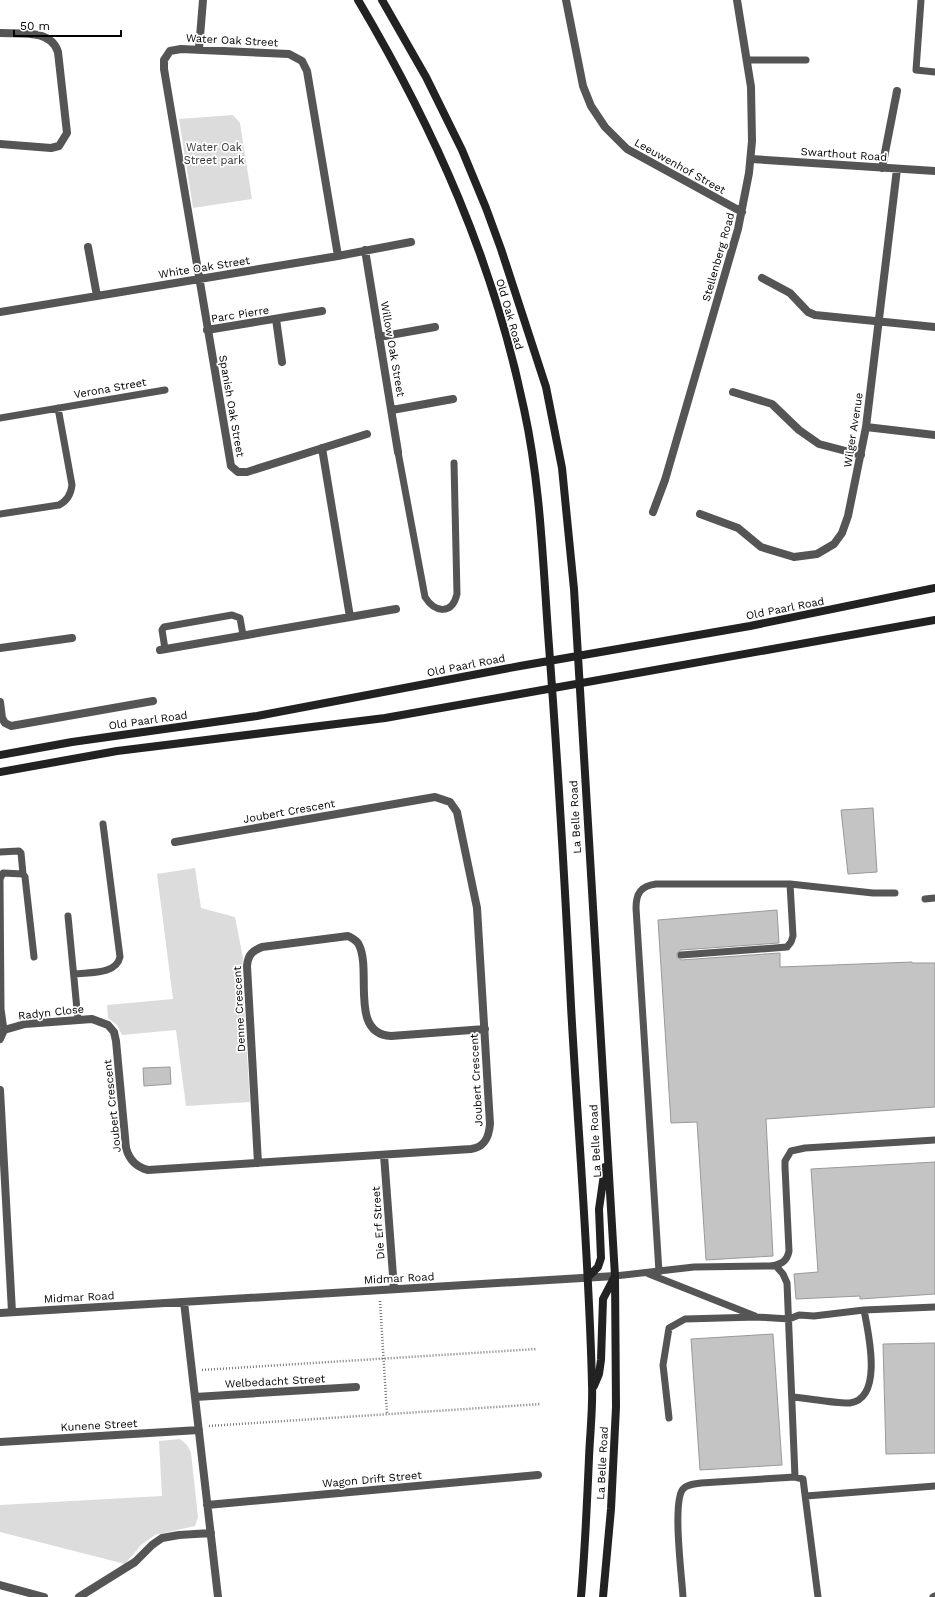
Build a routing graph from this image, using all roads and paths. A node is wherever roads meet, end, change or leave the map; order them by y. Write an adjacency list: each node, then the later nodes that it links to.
1 (203, 0): 8 (street)
2 (358, 0): 60 (main road, Old Oak Road)
3 (382, 0): 59 (main road, Old Oak Road)
4 (566, 0): 18 (street, Leeuwenhof Street)
5 (737, 0): 9 (street, Stellenberg Road)
6 (922, 0): 11 (lane)
7 (0, 33): 13 (street)
8 (199, 50): 22 (street, Water Oak Street); 24 (street, Water Oak Street)
9 (748, 60): 10 (lane); 14 (street, Stellenberg Road)
10 (806, 60)
11 (935, 72)
12 (897, 90): 15 (street)
13 (0, 144)
14 (751, 159): 15 (street, Swarthout Road); 18 (street, Stellenberg Road)
15 (882, 168): 16 (street, Swarthout Road)
16 (897, 169): 17 (street, Swarthout Road); 29 (street, Wilger Avenue)
17 (935, 171)
18 (742, 212): 48 (street, Stellenberg Road)
19 (411, 242): 21 (street, White Oak Street)
20 (88, 247): 25 (street)
21 (365, 250): 22 (street, White Oak Street); 33 (street, Willow Oak Street)
22 (338, 256): 24 (street, White Oak Street)
23 (762, 278): 29 (street)
24 (199, 279): 25 (street, White Oak Street); 32 (street, Spanish Oak Street)
25 (97, 296): 27 (street, White Oak Street)
26 (322, 311): 28 (street, Parc Pierre)
27 (0, 312)
28 (276, 319): 32 (street, Parc Pierre); 34 (street, Parc Pierre)
29 (879, 321): 31 (street); 41 (street, Wilger Avenue)
30 (435, 327): 33 (street)
31 (935, 327)
32 (207, 330): 44 (street, Spanish Oak Street)
33 (379, 337): 39 (street, Willow Oak Street)
34 (282, 362)
35 (165, 390): 38 (lane, Verona Street)
36 (733, 392): 46 (street)
37 (453, 399): 39 (street)
38 (58, 408): 40 (lane, Verona Street); 49 (lane)
39 (392, 410): 45 (street, Willow Oak Street)
40 (0, 418)
41 (866, 427): 43 (street); 46 (street, Wilger Avenue)
42 (367, 434): 44 (street, Spanish Oak Street)
43 (935, 434)
44 (322, 448): 53 (street)
45 (398, 452): 47 (lane)
46 (861, 455): 50 (street, Wilger Avenue)
47 (454, 463)
48 (653, 512)
49 (0, 514)
50 (700, 514)
51 (935, 588): 59 (main road, Old Paarl Road)
52 (396, 609): 53 (street)
53 (350, 617): 55 (street)
54 (935, 620): 61 (main road)
55 (243, 635): 58 (street); 58 (lane)
56 (72, 638): 57 (street)
57 (0, 648)
58 (162, 650)
59 (578, 656): 60 (main road, Old Paarl Road); 61 (main road, Old Oak Road)
60 (550, 661): 62 (main road, Old Oak Road); 66 (main road, Old Paarl Road)
61 (579, 683): 62 (main road); 88 (main road, La Belle Road)
62 (552, 688): 67 (main road); 94 (main road, La Belle Road)
63 (153, 701): 65 (street)
64 (0, 702): 65 (street)
65 (1, 718)
66 (0, 755)
67 (0, 772)
68 (102, 824): 80 (lane)
69 (175, 842): 83 (street, Joubert Crescent)
70 (0, 852): 71 (lane)
71 (23, 874): 72 (lane); 79 (lane)
72 (0, 876): 84 (lane)
73 (790, 884): 74 (lane); 78 (lane); 91 (lane)
74 (895, 893)
75 (935, 898): 76 (lane)
76 (925, 899)
77 (68, 916): 80 (lane)
78 (681, 955)
79 (34, 957)
80 (74, 974): 81 (lane)
81 (78, 1020): 82 (street, Radyn Close); 84 (street, Radyn Close)
82 (108, 1025): 89 (street, Joubert Crescent)
83 (484, 1029): 87 (street, Joubert Crescent); 89 (street, Denne Crescent)
84 (1, 1036)
85 (0, 1090): 100 (street)
86 (935, 1140): 90 (lane)
87 (384, 1154): 89 (street, Joubert Crescent); 95 (street, Die Erf Street)
88 (608, 1158): 93 (main road, La Belle Road); 94 (main road)
89 (258, 1163)
90 (776, 1266): 91 (lane); 103 (lane)
91 (659, 1272): 92 (lane)
92 (647, 1273): 93 (lane); 102 (lane)
93 (615, 1276): 94 (street, Midmar Road); 108 (main road); 127 (main road, La Belle Road)
94 (588, 1277): 95 (street, Midmar Road); 108 (main road, La Belle Road)
95 (394, 1289): 96 (street, Midmar Road)
96 (379, 1290): 97 (street, Midmar Road); 105 (path)
97 (184, 1302): 100 (street, Midmar Road); 106 (street)
98 (935, 1307): 99 (lane)
99 (864, 1310): 103 (lane); 110 (lane)
100 (12, 1312): 101 (street, Midmar Road)
101 (0, 1313)
102 (757, 1317): 103 (lane); 113 (lane)
103 (789, 1319): 110 (lane)
104 (537, 1349): 105 (path)
105 (383, 1359): 106 (path); 112 (path)
106 (192, 1371): 109 (street)
107 (356, 1387): 109 (street, Welbedacht Street)
108 (592, 1388): 126 (main road, La Belle Road)
109 (195, 1397): 114 (street)
110 (792, 1397): 117 (lane)
111 (541, 1404): 112 (path)
112 (386, 1414): 114 (path)
113 (669, 1418)
114 (198, 1429): 115 (street, Kunene Street); 120 (street)
115 (0, 1442)
116 (538, 1476): 120 (street, Wagon Drift Street)
117 (795, 1477): 119 (lane); 128 (lane)
118 (935, 1486): 119 (lane)
119 (806, 1496): 129 (lane)
120 (207, 1505): 121 (street)
121 (211, 1533): 124 (street); 125 (street)
122 (0, 1585): 123 (street)
123 (44, 1597)
124 (79, 1597)
125 (218, 1597)
126 (581, 1597)
127 (603, 1597)
128 (684, 1597)
129 (818, 1597)

